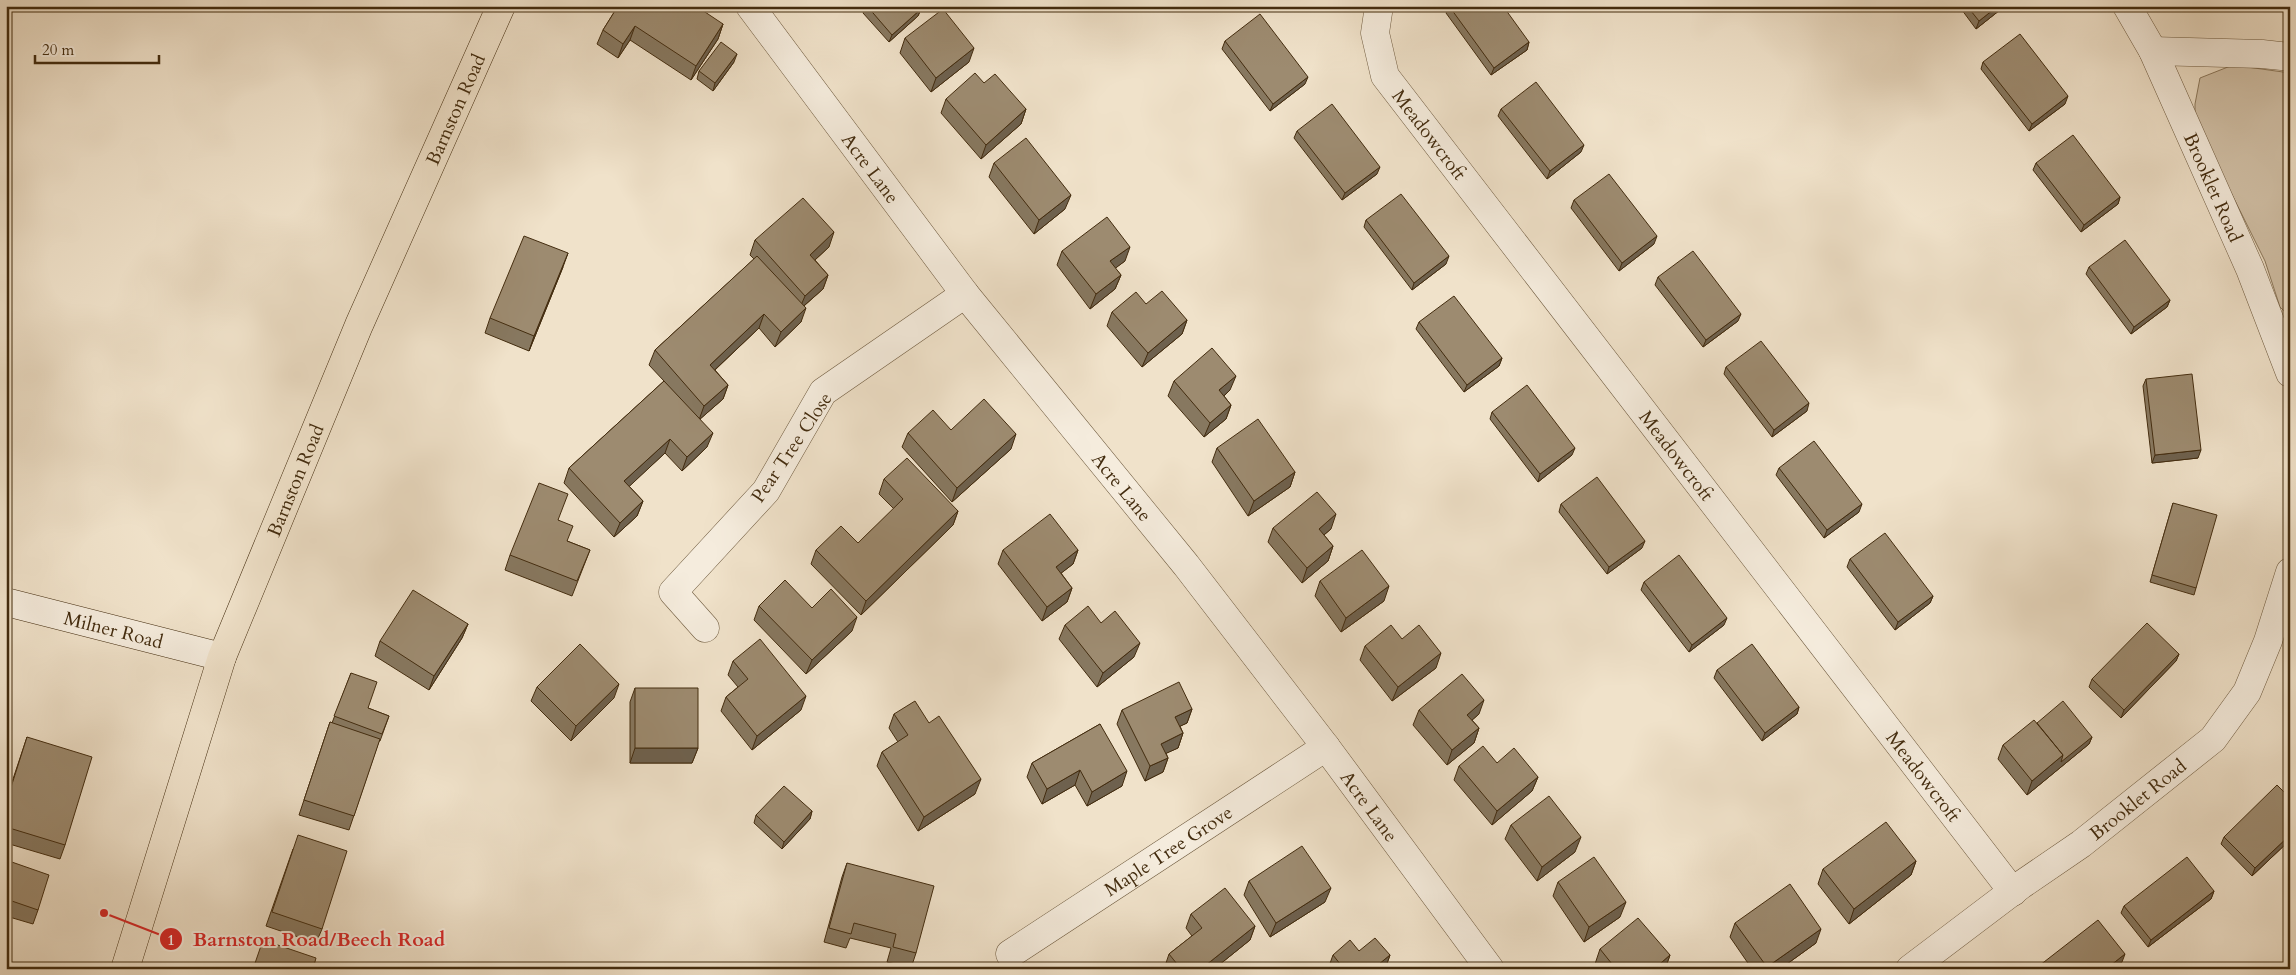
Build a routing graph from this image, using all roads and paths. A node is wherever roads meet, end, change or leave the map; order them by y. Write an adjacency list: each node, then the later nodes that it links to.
1 (501, 6): 12 (main road, Barnston Road)
2 (750, 6): 7 (street, Acre Lane)
3 (1378, 6): 14 (street, Meadowcroft)
4 (2127, 6): 5 (street, Brooklet Road)
5 (2153, 51): 6 (street); 8 (street, Brooklet Road)
6 (2290, 57)
7 (965, 294): 11 (street, Pear Tree Close); 13 (street, Acre Lane)
8 (2290, 373)
9 (2290, 572): 14 (street, Brooklet Road)
10 (6, 602): 12 (street, Milner Road)
11 (705, 628)
12 (222, 657): 16 (main road, Barnston Road)
13 (1326, 747): 15 (street, Maple Tree Grove); 17 (street, Acre Lane)
14 (2013, 892): 18 (street, Brooklet Road)
15 (1010, 954)
16 (125, 969)
17 (1490, 969)
18 (1910, 969)

